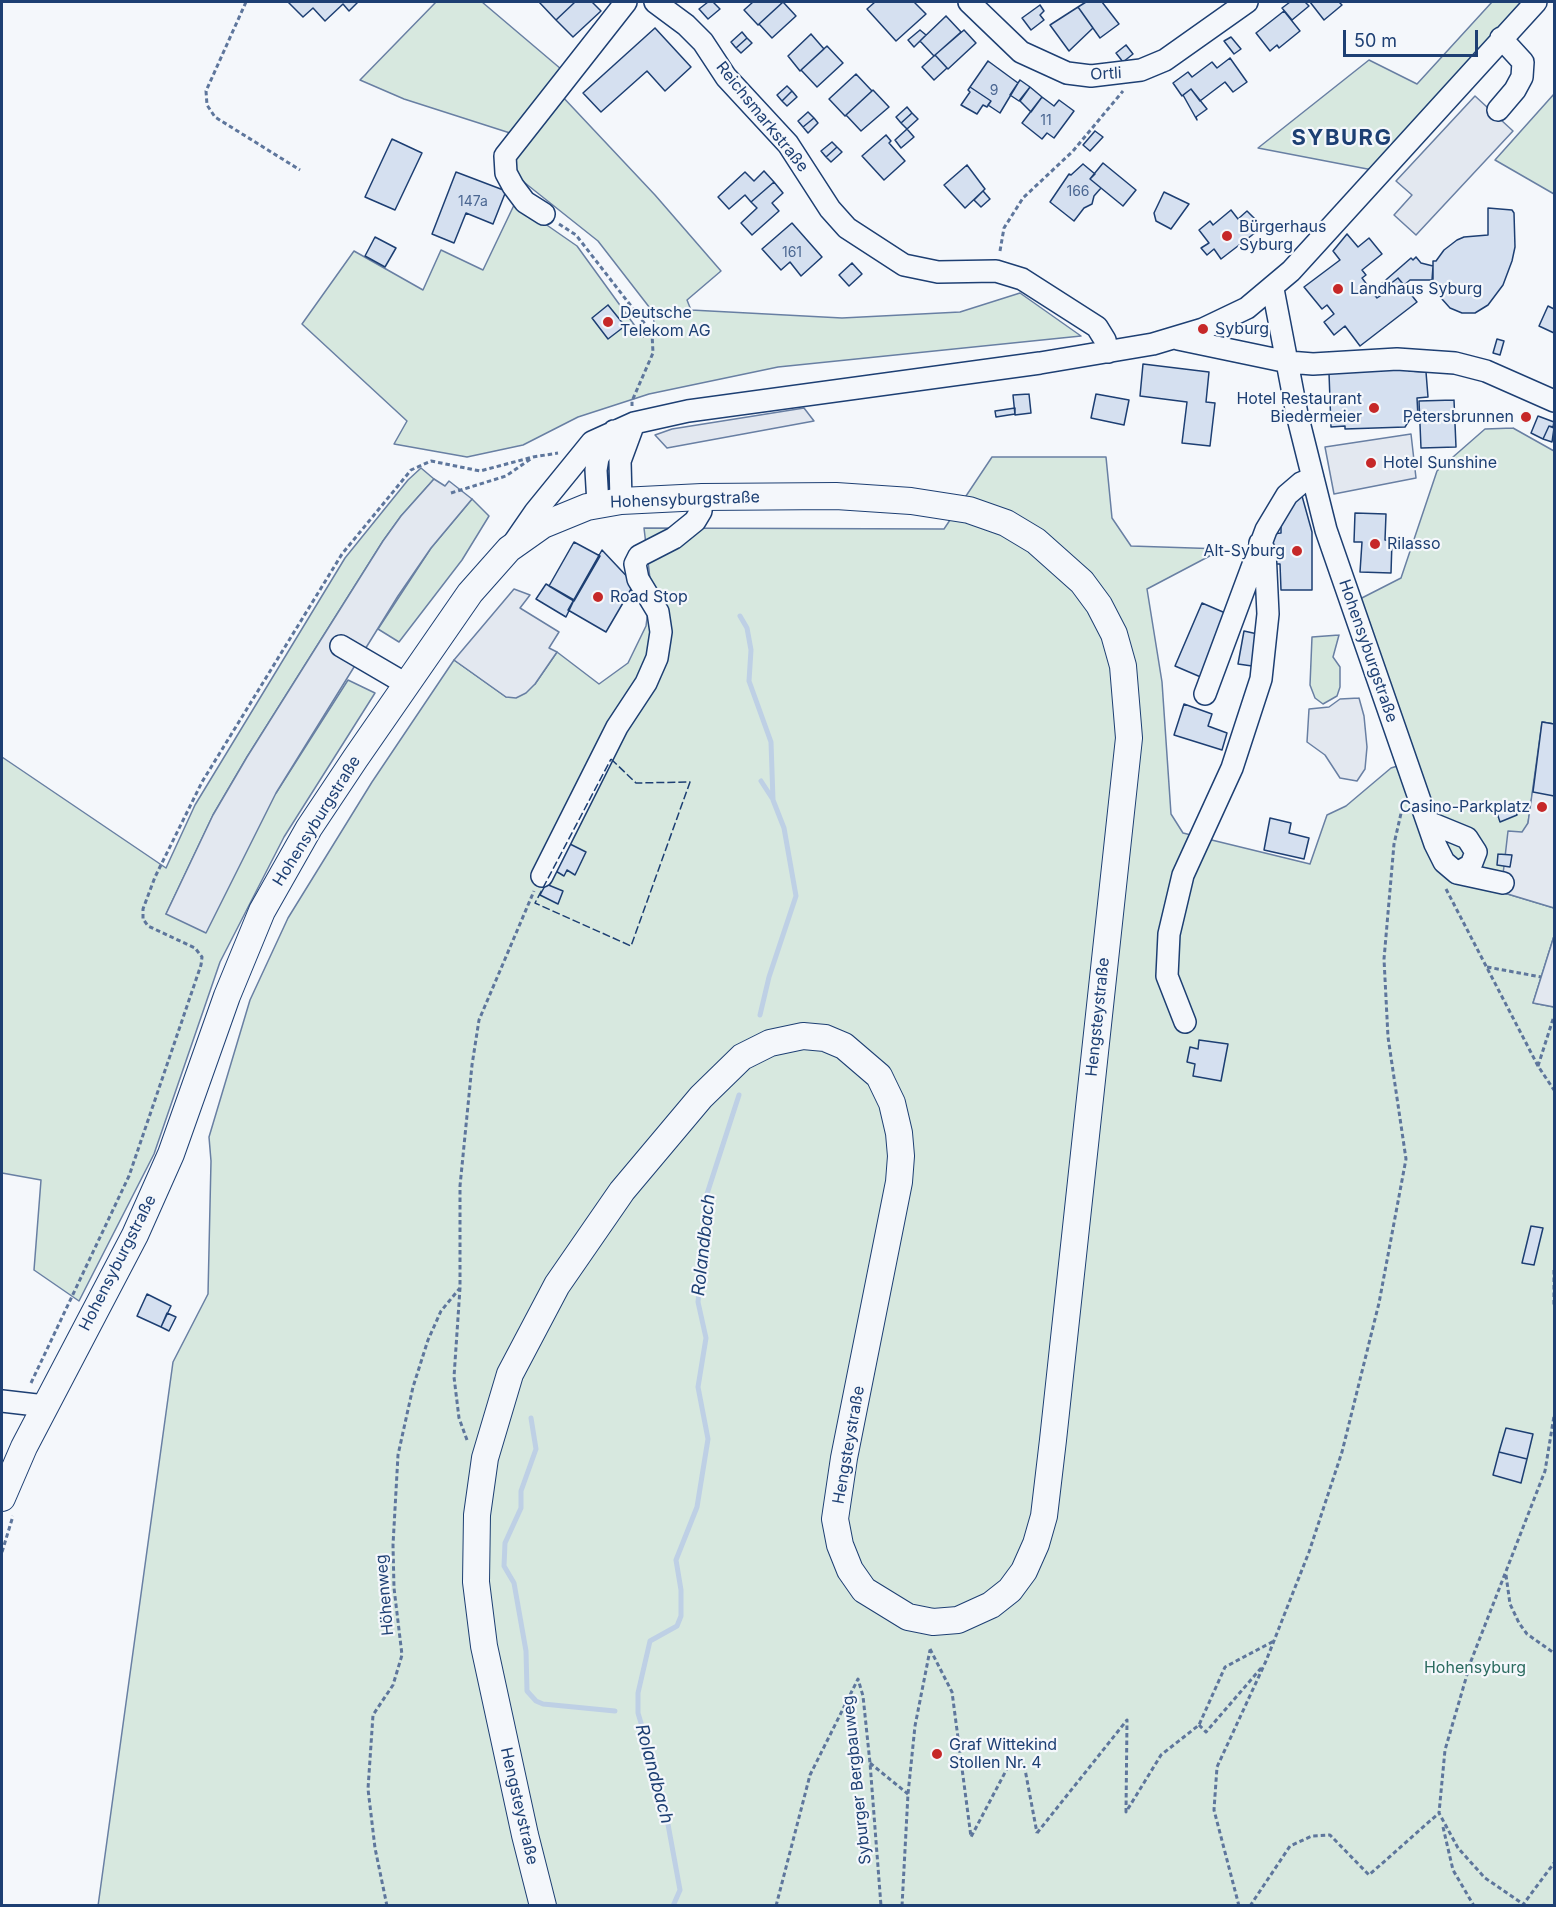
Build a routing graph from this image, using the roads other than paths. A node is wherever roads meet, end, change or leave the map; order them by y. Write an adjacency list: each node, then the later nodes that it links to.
1 (626, 2): 8 (street)
2 (656, 2): 11 (street, Reichsmarkstraße)
3 (969, 2): 4 (street, Ortli)
4 (1247, 2)
5 (1536, 2): 6 (street)
6 (1501, 38): 7 (street); 9 (street)
7 (1497, 110)
8 (544, 214)
9 (1273, 289): 10 (street); 12 (street, Hohensyburgstraße)
10 (1176, 338): 11 (street); 12 (street)
11 (1108, 352): 14 (street)
12 (1288, 362): 13 (street); 16 (street, Hohensyburgstraße)
13 (1554, 401)
14 (634, 423): 15 (street); 19 (street)
15 (615, 430): 19 (street); 21 (street)
16 (1313, 478): 20 (street); 25 (street, Hohensyburgstraße)
17 (702, 497): 18 (main road, Hohensyburgstraße); 19 (main road, Hohensyburgstraße); 26 (street)
18 (911, 501): 32 (main road, Hengsteystraße)
19 (610, 502): 21 (main road, Hohensyburgstraße)
20 (1260, 543): 24 (street); 29 (street)
21 (509, 549): 23 (main road, Hohensyburgstraße)
22 (341, 646): 23 (street)
23 (406, 684): 30 (main road, Hohensyburgstraße)
24 (1205, 694)
25 (1428, 822): 27 (street, Hohensyburgstraße); 27 (street)
26 (542, 876)
27 (1450, 877): 28 (street)
28 (1503, 883)
29 (1185, 1022)
30 (23, 1403): 31 (main road, Hohensyburgstraße)
31 (2, 1498)
32 (543, 1905)

